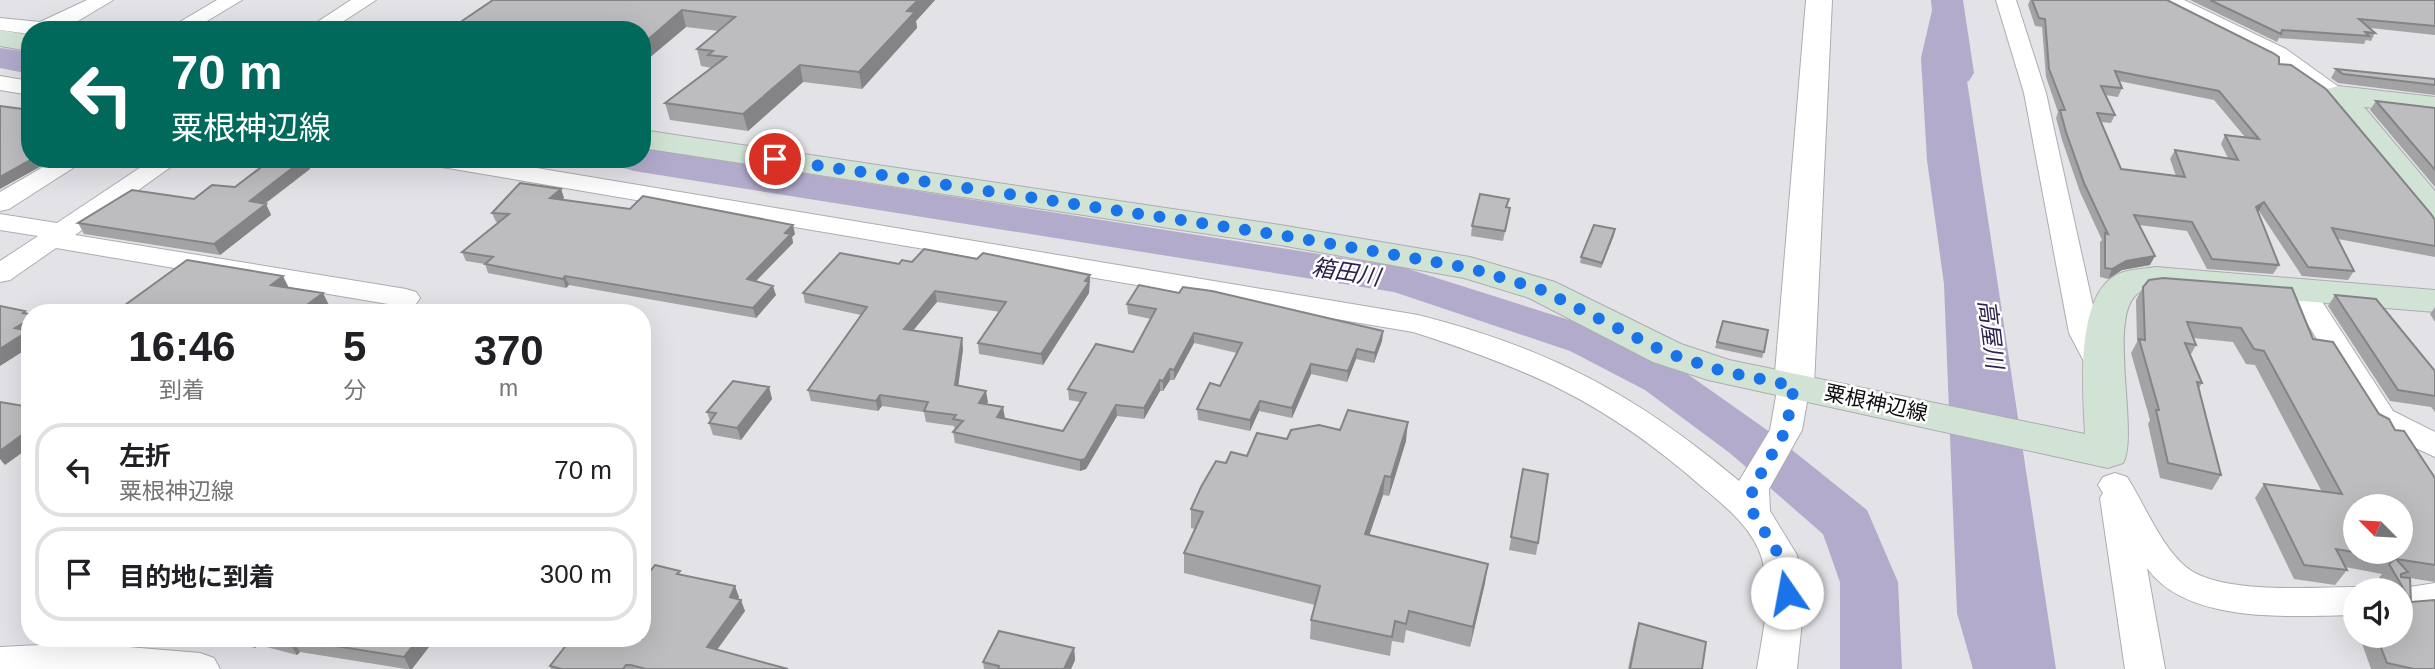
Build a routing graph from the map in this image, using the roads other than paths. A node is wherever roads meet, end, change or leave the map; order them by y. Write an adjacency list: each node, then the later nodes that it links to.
1 (103, 0): 7 (street)
2 (232, 0): 8 (street)
3 (366, 0): 9 (street)
4 (1819, 0): 33 (street)
5 (2006, 0): 32 (street)
6 (2168, 0): 16 (street)
7 (65, 21)
8 (193, 21)
9 (330, 21)
10 (0, 24): 11 (street)
11 (21, 29)
12 (21, 36): 13 (main road)
13 (0, 38)
14 (0, 83): 15 (street)
15 (21, 86)
16 (2338, 95): 19 (main road); 25 (main road)
17 (0, 99): 18 (street)
18 (21, 102)
19 (2435, 106)
20 (651, 140): 33 (main road, 粟根神辺線)
21 (60, 168): 24 (street)
22 (157, 168): 27 (street)
23 (490, 168): 36 (street)
24 (0, 203)
25 (2435, 213)
26 (0, 222): 27 (street)
27 (58, 236): 28 (street); 30 (street)
28 (0, 274)
29 (2300, 289): 31 (main road); 32 (main road); 34 (street)
30 (406, 298)
31 (2435, 301)
32 (2102, 368): 35 (main road)
33 (1805, 388): 35 (main road, 粟根神辺線); 36 (street)
34 (2435, 446)
35 (2105, 463): 39 (street); 43 (street)
36 (1752, 501): 42 (street)
37 (2435, 597): 38 (street)
38 (2413, 600)
39 (2343, 601)
40 (0, 663): 41 (street)
41 (200, 669)
42 (1777, 669)
43 (2145, 669)

